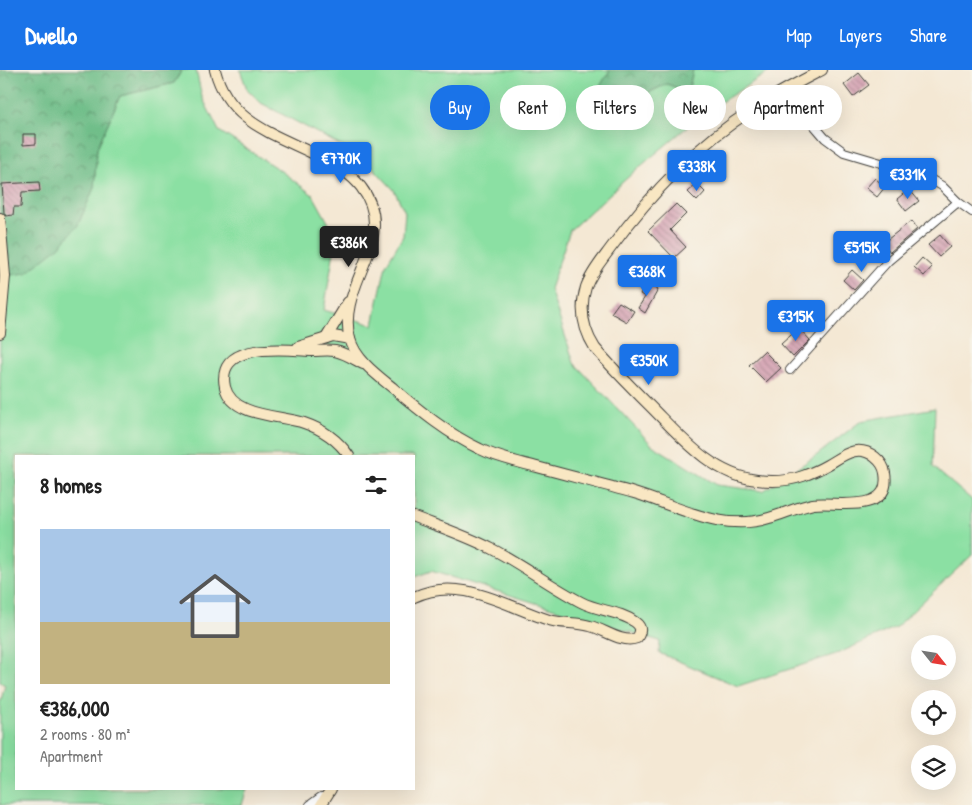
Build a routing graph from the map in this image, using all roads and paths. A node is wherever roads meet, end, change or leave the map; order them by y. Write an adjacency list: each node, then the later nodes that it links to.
1 (215, 70): 9 (main road)
2 (822, 70): 3 (main road)
3 (794, 85)
4 (736, 121): 15 (main road)
5 (819, 130): 6 (street)
6 (958, 202): 7 (street); 16 (street)
7 (972, 212)
8 (0, 218): 10 (main road)
9 (352, 295): 11 (main road); 12 (main road)
10 (0, 333)
11 (326, 338): 12 (main road); 13 (main road)
12 (350, 339): 14 (main road); 15 (main road)
13 (292, 349): 14 (main road); 17 (main road)
14 (322, 351): 15 (main road)
15 (369, 367)
16 (790, 370)
17 (348, 455)
18 (415, 517): 19 (main road)
19 (415, 598)
20 (326, 797): 21 (street)
21 (310, 805)

